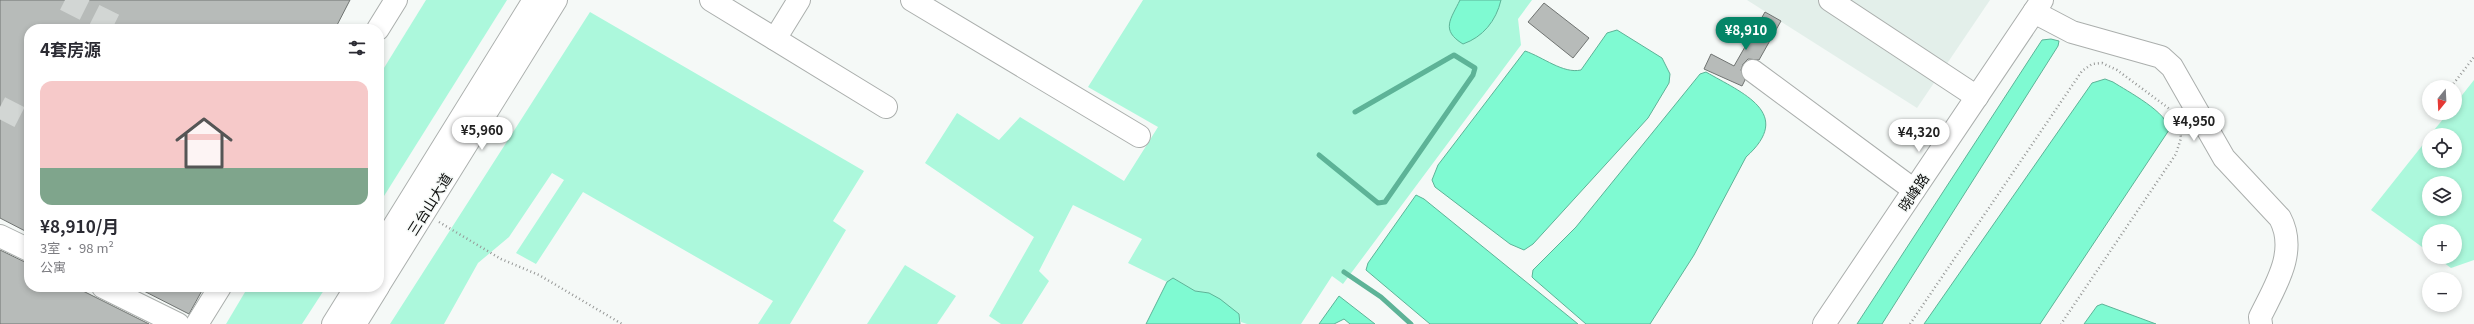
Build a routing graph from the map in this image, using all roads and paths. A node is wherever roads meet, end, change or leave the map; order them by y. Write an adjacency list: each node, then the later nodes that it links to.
1 (396, 0): 9 (street)
2 (534, 0): 20 (street, 三台山大道)
3 (556, 0): 18 (street, 三台山大道)
4 (711, 0): 10 (street)
5 (799, 0): 10 (street)
6 (912, 0): 16 (street)
7 (1830, 0): 14 (street)
8 (2038, 6): 14 (street, 晓峰路); 35 (street)
9 (381, 24)
10 (775, 39): 15 (street)
11 (2474, 57): 13 (path)
12 (1754, 71): 17 (street)
13 (2456, 80)
14 (1977, 97): 17 (street, 晓峰路)
15 (886, 107)
16 (1139, 136)
17 (1914, 190): 32 (street, 晓峰路)
18 (424, 212): 22 (street, 三台山大道); 31 (path)
19 (0, 236): 21 (street)
20 (384, 242)
21 (24, 248)
22 (384, 276)
23 (113, 292): 27 (street)
24 (217, 292): 28 (street)
25 (353, 292): 29 (street)
26 (374, 292): 30 (street, 三台山大道)
27 (178, 324)
28 (197, 324)
29 (333, 324)
30 (355, 324)
31 (622, 324)
32 (1824, 324)
33 (1910, 324): 34 (path)
34 (2061, 324)
35 (2261, 324)

